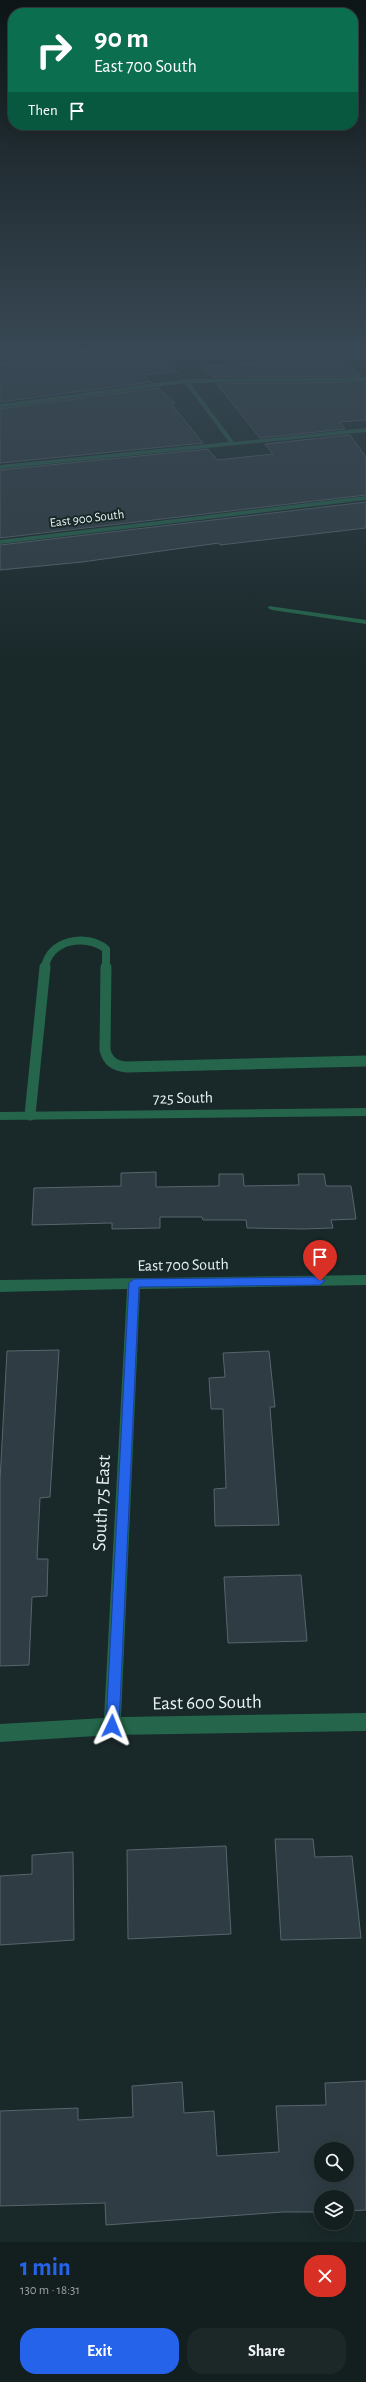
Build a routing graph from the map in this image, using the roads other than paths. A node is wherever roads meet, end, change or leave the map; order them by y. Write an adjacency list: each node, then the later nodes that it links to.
1 (146, 453): 2 (street)
2 (0, 467)
3 (366, 498): 4 (street, East 900 South)
4 (0, 542)
5 (272, 608): 6 (street)
6 (366, 622)
7 (366, 1061): 9 (lane)
8 (366, 1112): 9 (street, 725 South)
9 (30, 1115): 10 (street, 725 South)
10 (0, 1116)
11 (366, 1280): 12 (street, East 700 South)
12 (134, 1283): 13 (street, East 700 South); 15 (street, South 75 East)
13 (0, 1286)
14 (366, 1722): 15 (street, East 600 South)
15 (112, 1726): 16 (street, East 600 South)
16 (0, 1733)

